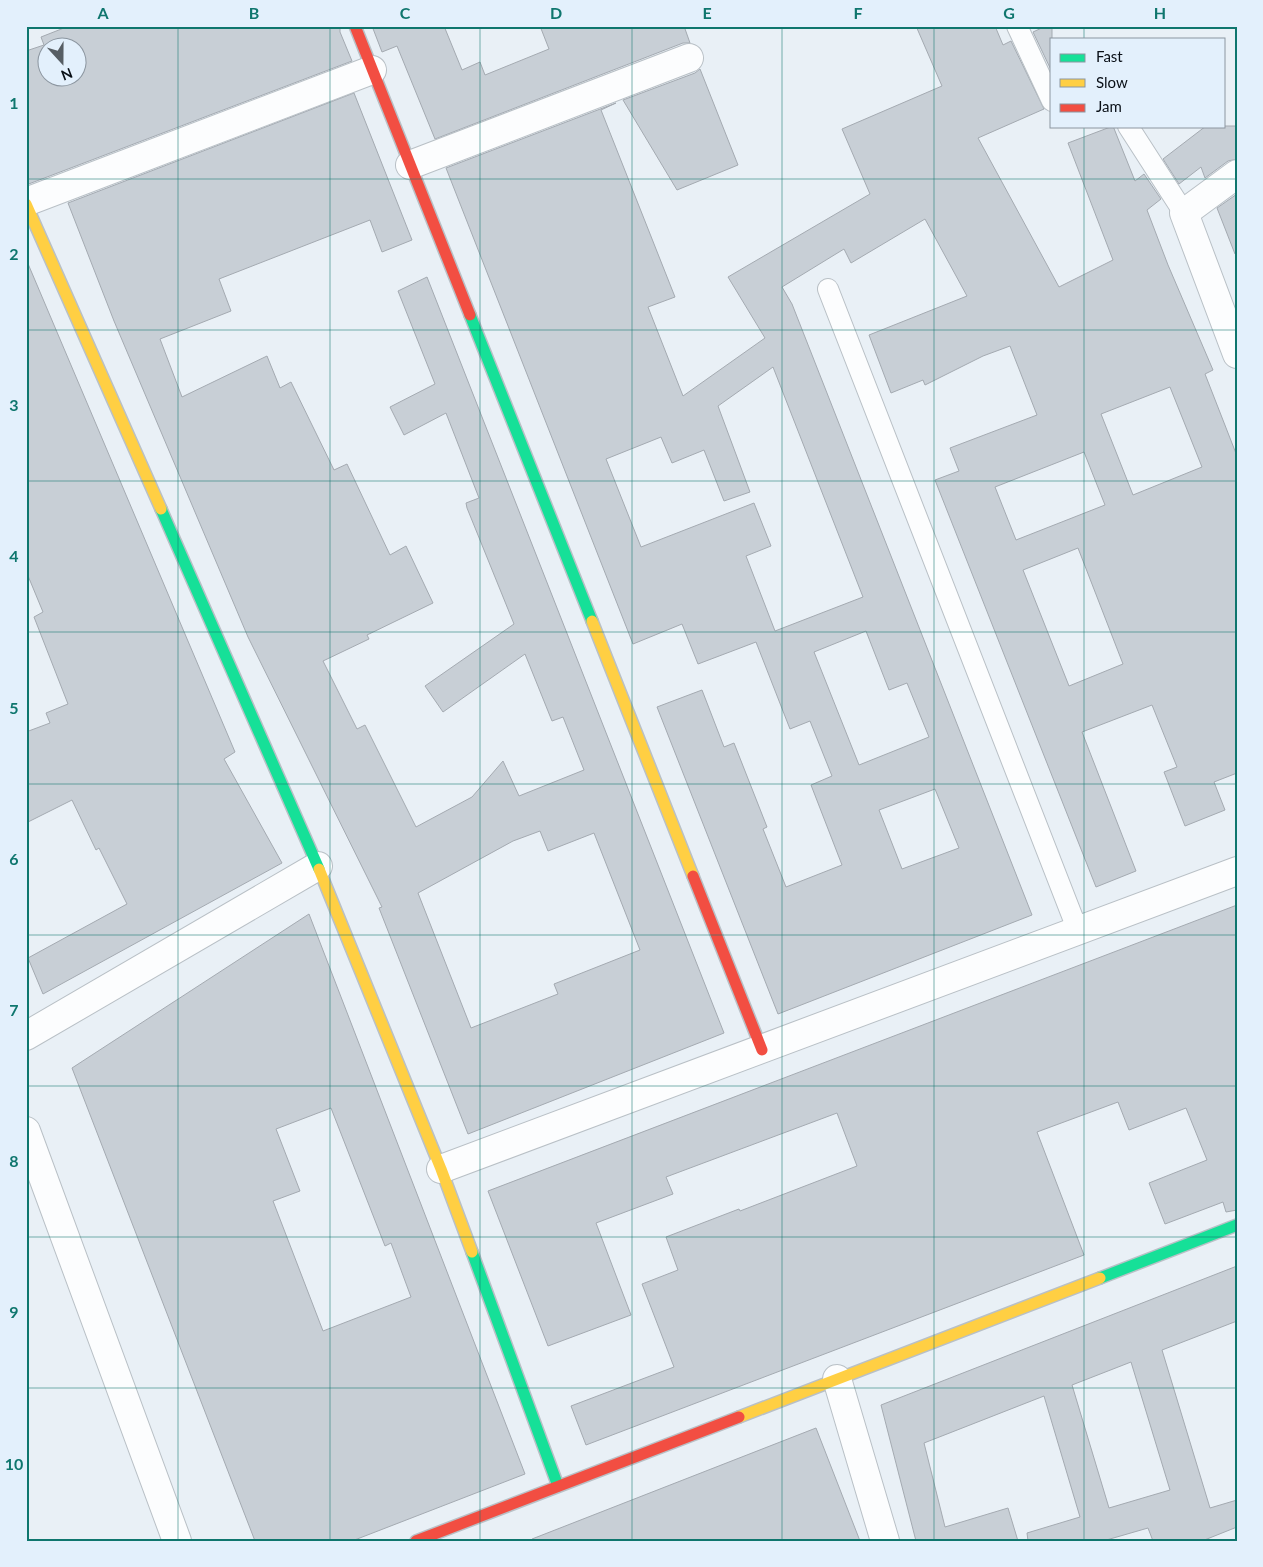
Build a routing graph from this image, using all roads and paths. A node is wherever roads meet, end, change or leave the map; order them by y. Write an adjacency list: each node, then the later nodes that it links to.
1 (355, 26): 4 (street)
2 (1017, 26): 5 (lane)
3 (689, 58): 7 (street)
4 (372, 70): 7 (street); 9 (street)
5 (1050, 97)
6 (1129, 128): 10 (lane)
7 (410, 165): 17 (street)
8 (1237, 174): 10 (street)
9 (26, 203): 13 (street)
10 (1184, 212): 12 (street)
11 (828, 289): 15 (lane)
12 (1237, 354)
13 (318, 866): 16 (street); 19 (street)
14 (1237, 871): 15 (street)
15 (1078, 931): 17 (street)
16 (26, 1036)
17 (762, 1050): 19 (street)
18 (26, 1131): 23 (street)
19 (442, 1169): 22 (street)
20 (1237, 1225): 21 (street)
21 (837, 1379): 22 (street); 25 (street)
22 (558, 1486): 24 (street)
23 (177, 1541)
24 (416, 1541)
25 (885, 1541)

